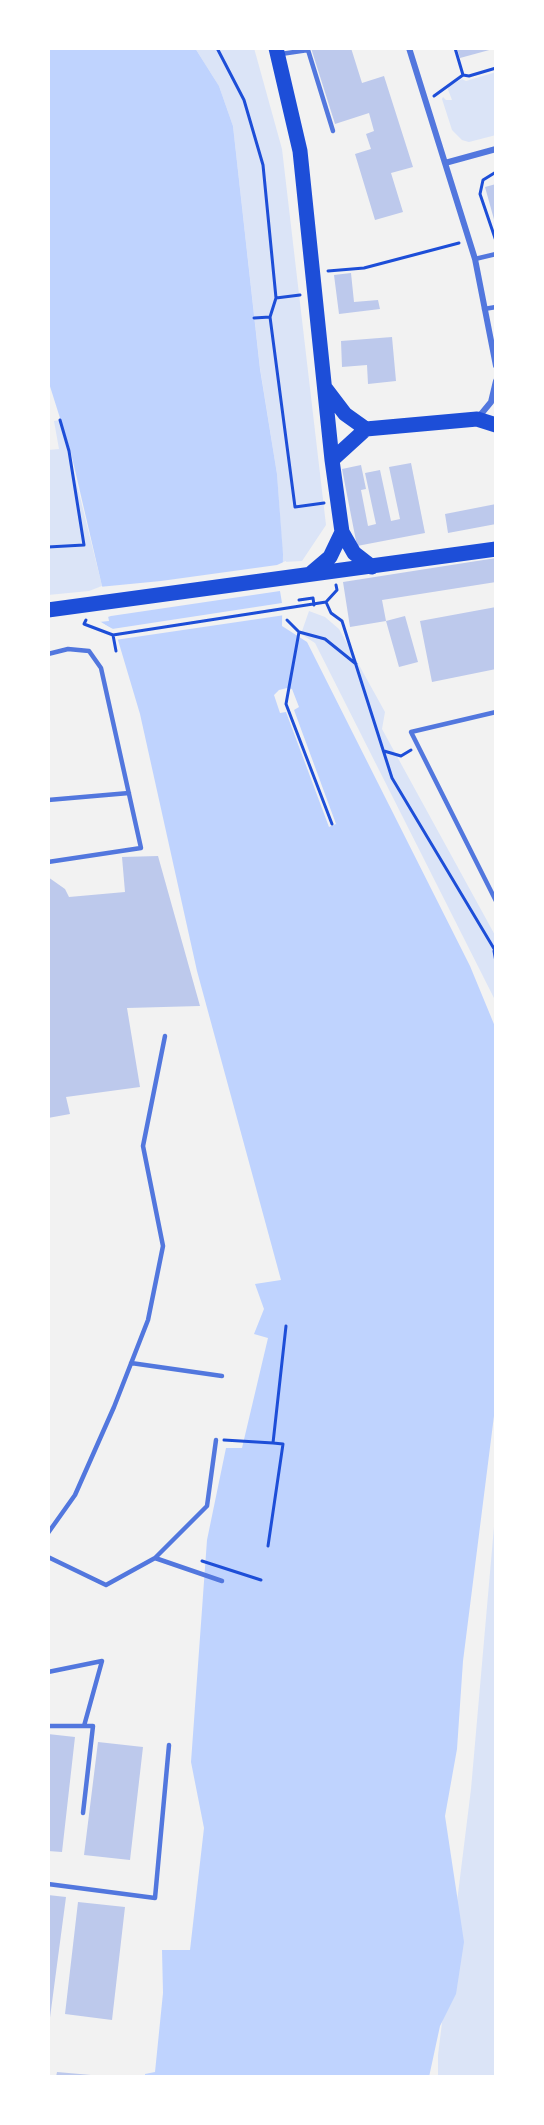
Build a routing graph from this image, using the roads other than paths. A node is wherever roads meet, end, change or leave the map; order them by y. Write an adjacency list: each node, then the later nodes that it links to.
1 (409, 48): 5 (street)
2 (277, 51): 3 (lane); 12 (main road)
3 (333, 131)
4 (496, 149): 5 (street)
5 (445, 163): 7 (street)
6 (496, 254): 7 (lane)
7 (475, 259): 9 (street)
8 (496, 308): 9 (lane)
9 (484, 309): 10 (street)
10 (496, 366)
11 (496, 381): 13 (street)
12 (326, 388): 15 (main road); 16 (main road)
13 (477, 419): 14 (main road); 15 (main road)
14 (496, 425)
15 (366, 429): 16 (main road)
16 (332, 460): 17 (main road)
17 (342, 532): 19 (main road); 20 (main road)
18 (496, 549): 19 (main road)
19 (372, 567): 20 (main road)
20 (333, 569): 21 (main road)
21 (48, 610)
22 (48, 654): 24 (lane)
23 (496, 712): 27 (lane)
24 (129, 793): 25 (lane); 26 (lane)
25 (48, 800)
26 (48, 862)
27 (496, 901)
28 (165, 1036): 29 (lane)
29 (131, 1363): 30 (lane); 32 (lane)
30 (222, 1376)
31 (216, 1440): 34 (lane)
32 (48, 1533)
33 (48, 1557): 34 (lane)
34 (156, 1558): 35 (lane)
35 (222, 1581)
36 (48, 1672): 38 (lane)
37 (48, 1726): 38 (lane)
38 (84, 1726): 40 (lane)
39 (169, 1745): 41 (lane)
40 (83, 1813)
41 (48, 1884)

